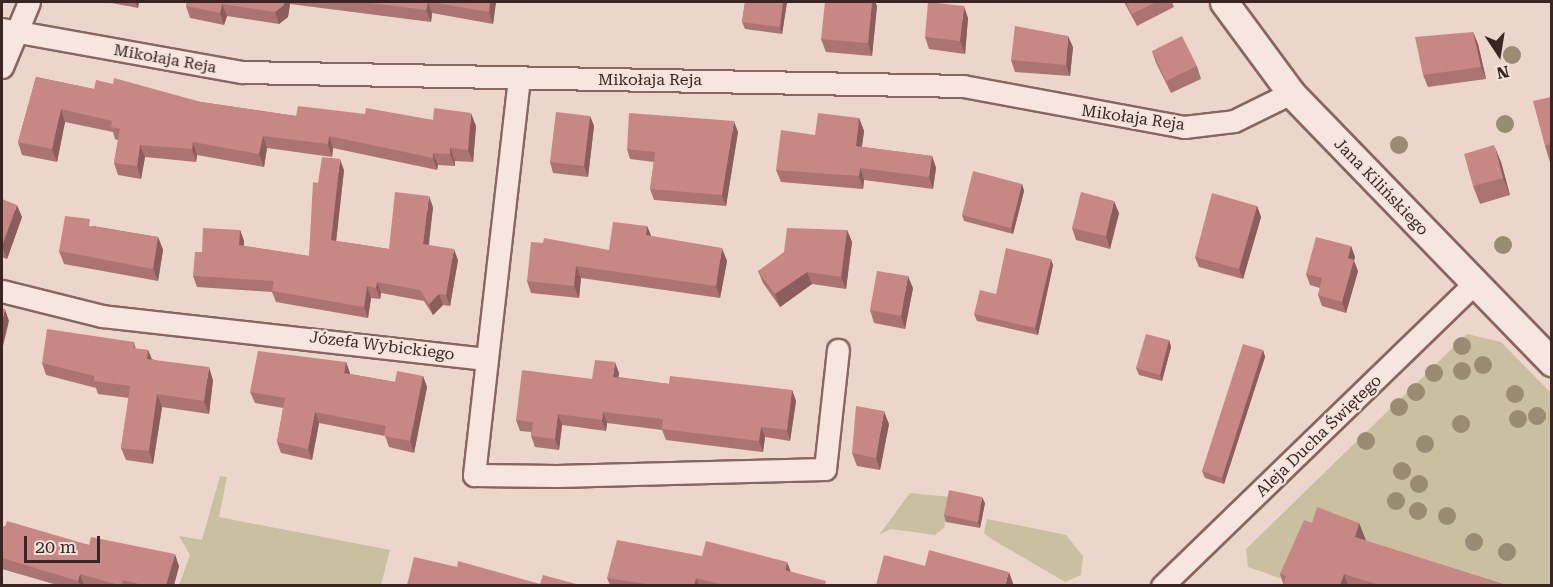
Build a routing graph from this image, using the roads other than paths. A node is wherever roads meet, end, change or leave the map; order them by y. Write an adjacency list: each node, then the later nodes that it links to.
1 (29, 2): 3 (street)
2 (1224, 2): 6 (street, Jana Kilińskiego)
3 (9, 32): 4 (street); 5 (street, Mikołaja Reja)
4 (2, 67)
5 (519, 80): 6 (street, Mikołaja Reja); 10 (street)
6 (1291, 93): 7 (street, Jana Kilińskiego)
7 (1474, 284): 11 (street, Jana Kilińskiego); 12 (street, Aleja Ducha Świętego)
8 (2, 291): 10 (street, Józefa Wybickiego)
9 (838, 350): 10 (street)
10 (487, 359)
11 (1551, 362)
12 (1162, 585)

